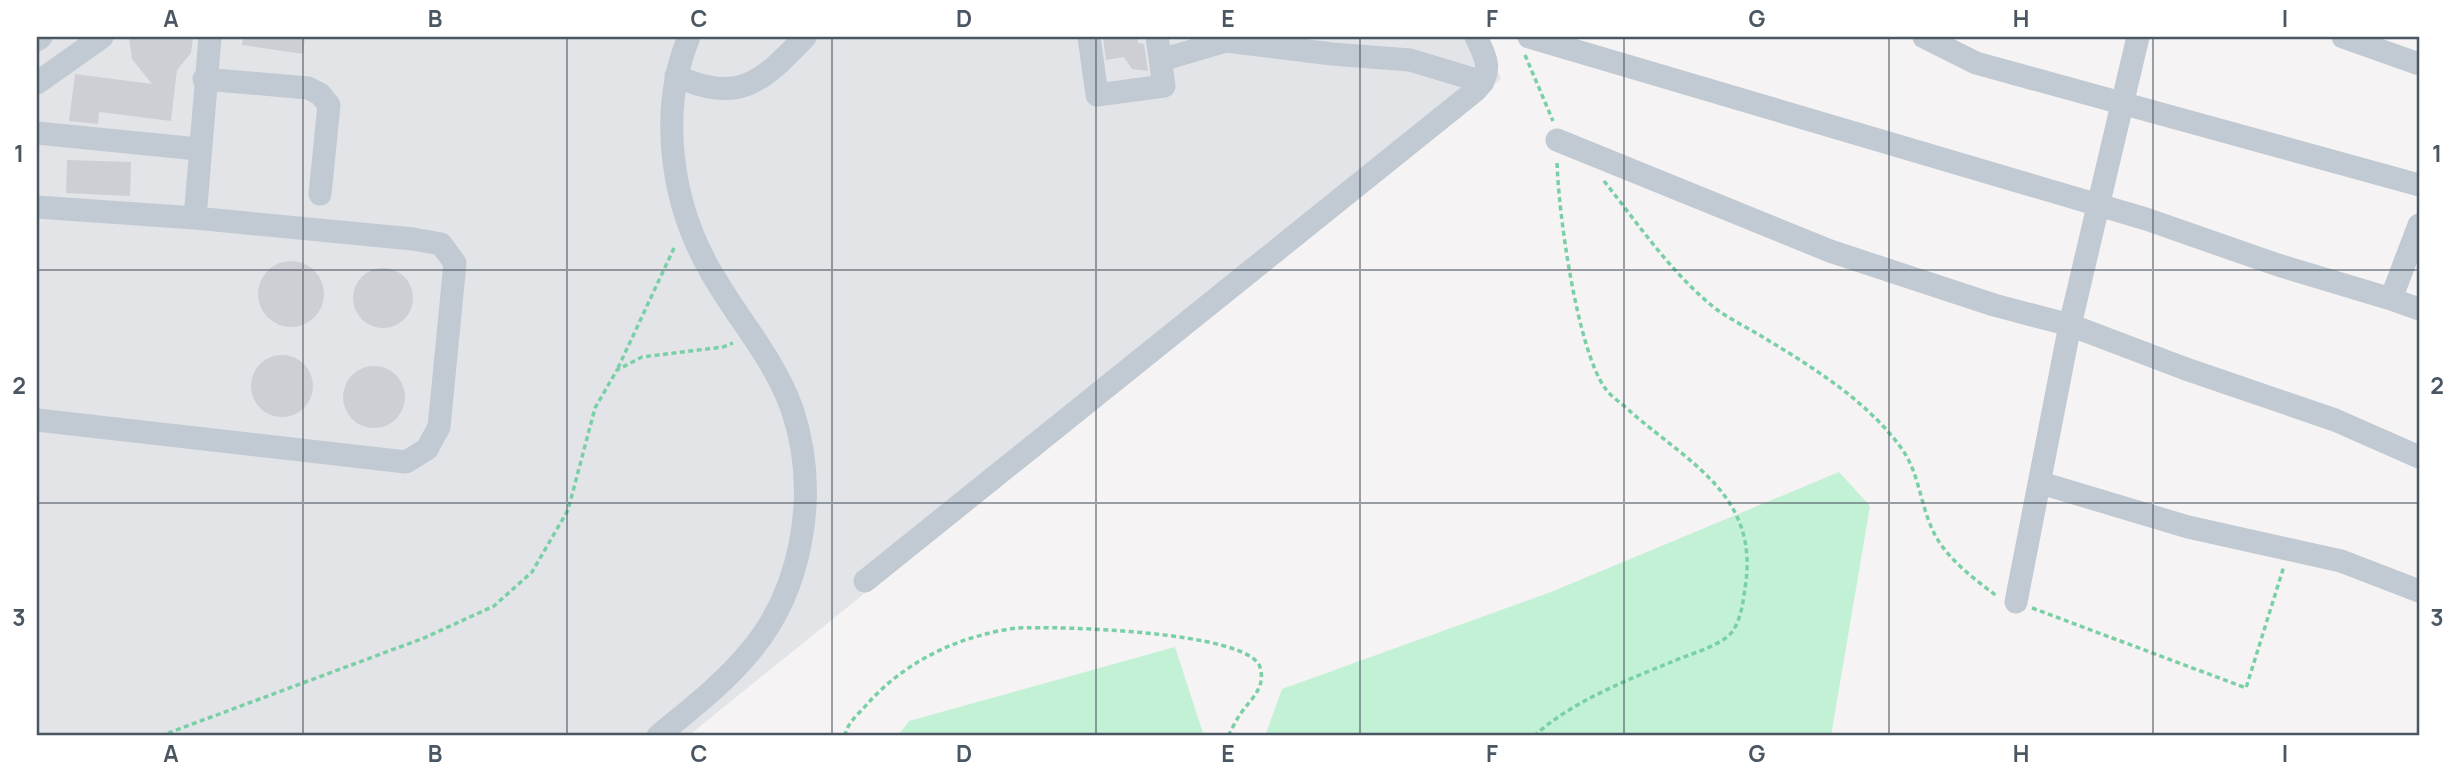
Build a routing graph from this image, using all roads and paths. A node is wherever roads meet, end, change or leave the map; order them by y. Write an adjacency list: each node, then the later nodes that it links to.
1 (102, 37): 18 (street)
2 (210, 37): 16 (street)
3 (689, 37): 15 (street)
4 (805, 37): 15 (street)
5 (1089, 37): 13 (street)
6 (1157, 37): 13 (street)
7 (1476, 37): 17 (street)
8 (1924, 37): 19 (street)
9 (2138, 37): 19 (street)
10 (2343, 37): 14 (street)
11 (1225, 39): 13 (street); 17 (street)
12 (1525, 42): 21 (path); 26 (street)
13 (1161, 60)
14 (2419, 64)
15 (676, 76): 34 (street)
16 (204, 79): 22 (street); 25 (street)
17 (1483, 82): 40 (street)
18 (37, 83)
19 (2120, 103): 24 (street); 26 (street)
20 (37, 133): 22 (street)
21 (1558, 140): 33 (street); 47 (path)
22 (198, 149): 28 (street)
23 (1601, 177): 42 (path)
24 (2419, 185)
25 (320, 194)
26 (2096, 204): 31 (street); 33 (street)
27 (37, 207): 28 (street)
28 (195, 218): 36 (street)
29 (2419, 225): 31 (street)
30 (674, 247): 35 (path)
31 (2391, 299): 32 (street)
32 (2419, 309)
33 (2070, 325): 37 (street); 38 (street)
34 (750, 333): 35 (path); 44 (street)
35 (617, 370): 43 (path)
36 (37, 420)
37 (2419, 457)
38 (2041, 483): 39 (street); 42 (street)
39 (2289, 551): 41 (street); 42 (path)
40 (865, 581)
41 (2419, 591)
42 (2016, 602)
43 (160, 736)
44 (658, 736)
45 (845, 736): 46 (path)
46 (1228, 736)
47 (1534, 736)

